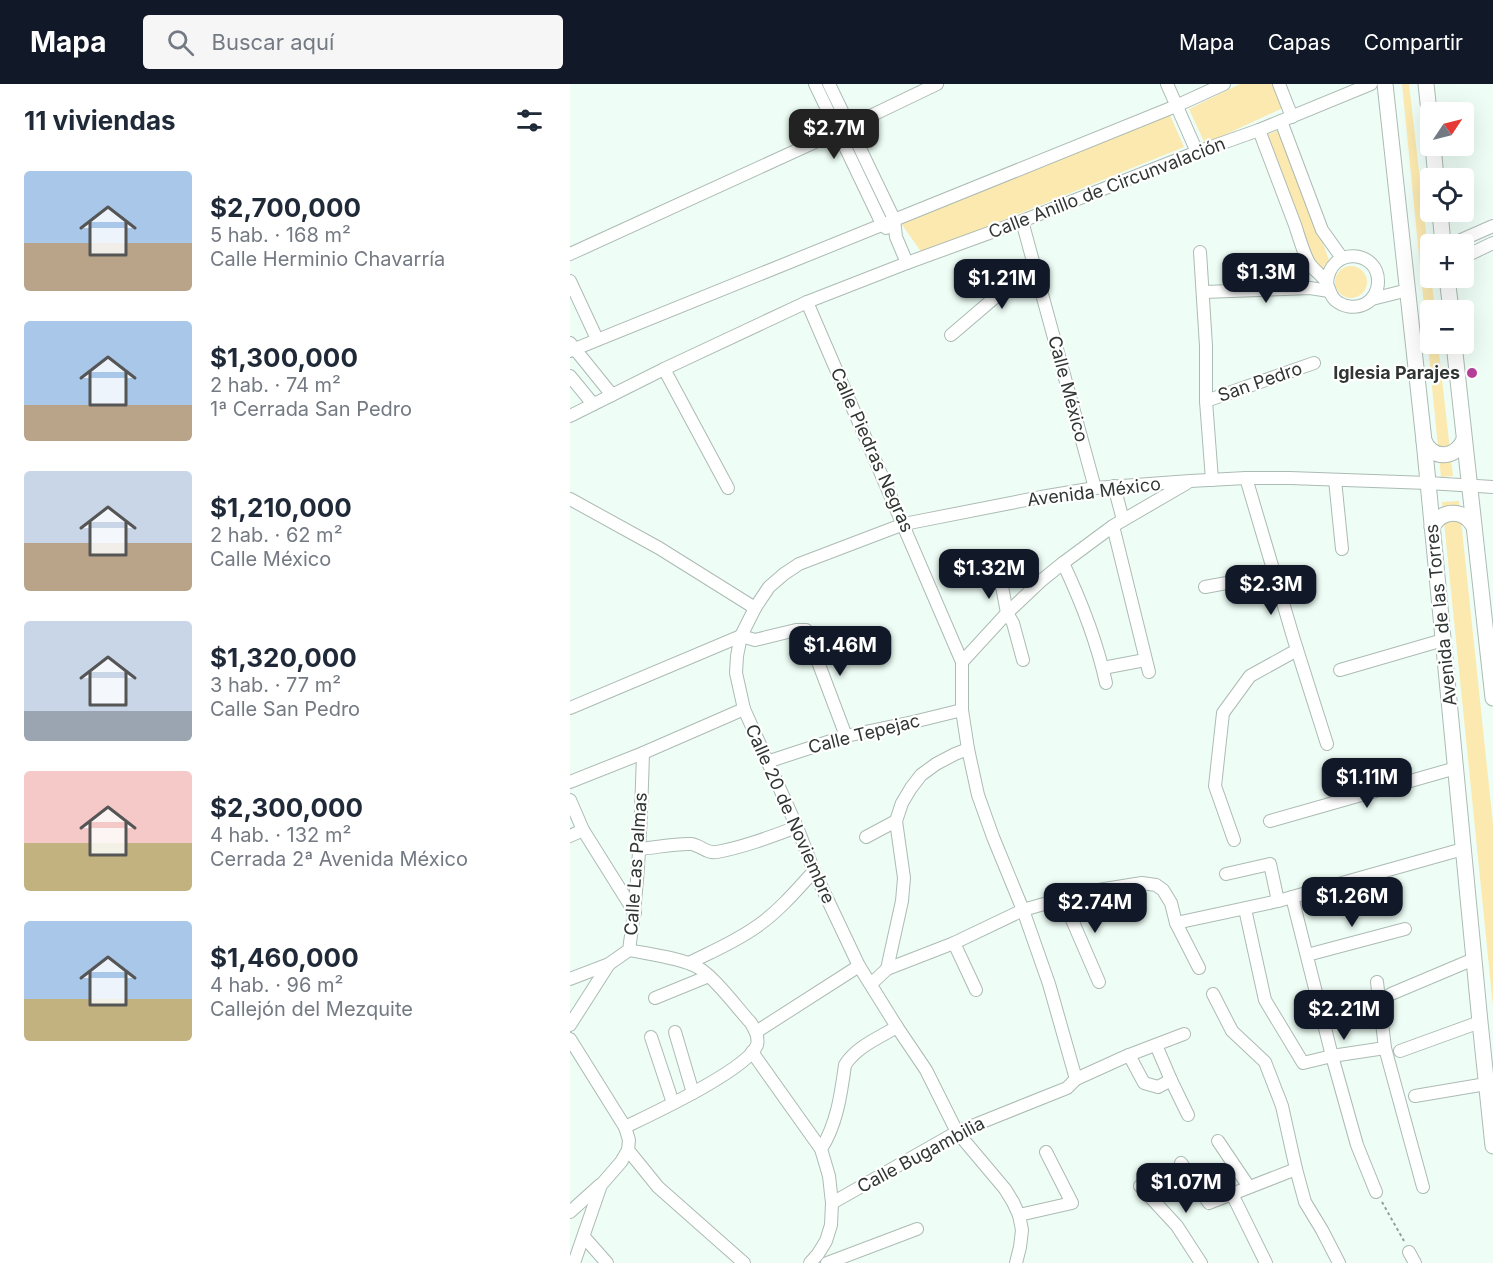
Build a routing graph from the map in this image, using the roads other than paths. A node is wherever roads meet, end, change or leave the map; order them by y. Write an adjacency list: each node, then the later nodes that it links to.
1 (815, 84): 15 (street)
2 (830, 84): 13 (street)
3 (937, 84): 13 (street)
4 (1167, 84): 11 (street)
5 (1224, 84): 11 (street)
6 (1279, 84): 12 (street)
7 (1371, 84): 12 (street, Calle Anillo de Circunvalación)
8 (1385, 84): 30 (main road, Avenida de las Torres)
9 (1426, 84): 10 (main road)
10 (1428, 102)
11 (1176, 106): 16 (street); 17 (street)
12 (1287, 119): 14 (street, Calle Anillo de Circunvalación); 25 (street)
13 (849, 126): 15 (street); 17 (street)
14 (1259, 130): 16 (street, Calle Anillo de Circunvalación); 29 (street)
15 (837, 132): 17 (street); 24 (street)
16 (1197, 152): 18 (street, Calle Anillo de Circunvalación)
17 (888, 221): 26 (street); 35 (street)
18 (1022, 221): 26 (street, Calle Anillo de Circunvalación); 27 (street, Calle México)
19 (1493, 226): 20 (street)
20 (1474, 234)
21 (1493, 243): 23 (street)
22 (1200, 252): 31 (street)
23 (1474, 252)
24 (570, 254)
25 (1342, 258): 29 (street); 32 (street)
26 (907, 263): 33 (street, Calle Anillo de Circunvalación)
27 (1034, 264): 34 (street); 56 (street, Calle México)
28 (570, 281): 35 (street)
29 (1328, 287): 31 (street); 32 (street)
30 (1408, 290): 32 (street); 46 (main road, Avenida de las Torres)
31 (1204, 292): 42 (street)
32 (1372, 299)
33 (807, 302): 39 (street, Calle Anillo de Circunvalación); 59 (street, Calle Piedras Negras)
34 (951, 335)
35 (597, 339): 36 (street)
36 (571, 347): 41 (street)
37 (1455, 354): 45 (main road)
38 (1314, 363): 42 (street, San Pedro)
39 (664, 369): 41 (street, Calle Anillo de Circunvalación); 55 (street)
40 (570, 376): 43 (street)
41 (612, 395): 43 (street, Calle Anillo de Circunvalación)
42 (1206, 401): 48 (street)
43 (593, 404): 44 (street, Calle Anillo de Circunvalación)
44 (570, 416)
45 (1464, 440): 46 (main road); 53 (main road)
46 (1424, 441): 51 (main road, Avenida de las Torres)
47 (1245, 478): 48 (street, Avenida México); 49 (street, Avenida México); 64 (street)
48 (1212, 480): 50 (street, Avenida México)
49 (1335, 480): 51 (street, Avenida México); 62 (street)
50 (1190, 481): 52 (street, Avenida México); 58 (street)
51 (1428, 483): 53 (street, Avenida México); 61 (main road, Avenida de las Torres)
52 (1114, 486): 56 (street, Avenida México); 58 (street)
53 (1469, 486): 54 (street, Avenida México); 60 (main road)
54 (1493, 487)
55 (728, 488)
56 (1095, 488): 59 (street, Avenida México)
57 (570, 499): 67 (street)
58 (1118, 523): 63 (street); 74 (street)
59 (904, 524): 67 (street, Avenida México); 73 (street, Calle Piedras Negras)
60 (1473, 525): 61 (main road); 77 (main road)
61 (1432, 527): 70 (main road, Avenida de las Torres)
62 (1342, 549)
63 (1063, 562): 68 (street); 74 (street)
64 (1275, 574): 66 (street); 71 (street)
65 (1001, 580): 68 (street)
66 (1205, 587)
67 (755, 608): 69 (street, Avenida México)
68 (1007, 613): 72 (street); 73 (street)
69 (741, 636): 78 (street); 79 (street, Calle 20 de Noviembre); 81 (street)
70 (1443, 640): 75 (street); 86 (main road, Avenida de las Torres)
71 (1297, 650): 82 (street); 95 (street)
72 (1023, 660)
73 (962, 662): 80 (street, Calle Piedras Negras)
74 (1103, 668): 76 (street)
75 (1340, 670)
76 (1106, 683)
77 (1493, 698)
78 (570, 708)
79 (744, 709): 84 (street); 85 (street, Calle 20 de Noviembre)
80 (962, 710): 81 (street, Calle Tepejac); 83 (street, Calle Piedras Negras)
81 (846, 736): 85 (street, Calle Tepejac)
82 (1327, 744)
83 (968, 750): 89 (street); 104 (street, Calle Piedras Negras)
84 (643, 753): 87 (street); 96 (street, Calle Las Palmas)
85 (767, 762): 91 (street, Calle 20 de Noviembre)
86 (1456, 768): 90 (street); 97 (main road, Avenida de las Torres)
87 (570, 782)
88 (570, 800): 92 (street)
89 (896, 821): 94 (street); 116 (street)
90 (1270, 821)
91 (797, 827): 96 (street); 98 (street, Calle 20 de Noviembre)
92 (583, 830): 93 (street); 105 (street)
93 (570, 836)
94 (866, 837)
95 (1234, 840)
96 (639, 849): 105 (street, Calle Las Palmas)
97 (1463, 849): 100 (street); 111 (main road, Avenida de las Torres)
98 (814, 871): 112 (street); 114 (street, Calle 20 de Noviembre)
99 (1226, 874): 102 (street)
100 (1292, 897): 102 (street); 110 (street)
101 (1063, 899): 104 (street); 106 (street); 119 (street)
102 (1278, 901): 103 (street)
103 (1245, 909): 106 (street); 139 (street)
104 (1023, 910): 108 (street); 140 (street, Calle Piedras Negras)
105 (635, 913): 109 (street, Calle Las Palmas)
106 (1176, 923): 115 (street)
107 (1405, 929): 110 (street)
108 (954, 943): 116 (street); 122 (street)
109 (629, 950): 112 (street); 113 (street, Calle Las Palmas)
110 (1307, 955): 139 (street)
111 (1474, 959): 124 (street); 126 (main road, Avenida de las Torres)
112 (688, 963): 117 (street)
113 (609, 964): 118 (street, Calle Las Palmas); 127 (street, Calle Las Palmas)
114 (859, 966): 121 (street, Calle 20 de Noviembre); 130 (street)
115 (1199, 968)
116 (887, 969): 121 (street)
117 (709, 976): 125 (street); 130 (street)
118 (570, 979)
119 (1100, 982)
120 (1377, 982): 135 (street)
121 (871, 984): 128 (street, Calle 20 de Noviembre)
122 (976, 990)
123 (1213, 994): 155 (street)
124 (1391, 994)
125 (655, 998)
126 (1480, 1023): 136 (street); 142 (main road, Avenida de las Torres)
127 (570, 1025)
128 (897, 1027): 148 (street, Calle 20 de Noviembre); 151 (street)
129 (675, 1032): 143 (street)
130 (756, 1032): 137 (street)
131 (1184, 1034): 134 (street, Calle Bugambilia)
132 (651, 1037): 145 (street)
133 (570, 1039): 147 (street)
134 (1156, 1045): 138 (street, Calle Bugambilia); 141 (street)
135 (1385, 1048): 139 (street); 159 (street)
136 (1400, 1051)
137 (752, 1052): 143 (street); 151 (street)
138 (1129, 1056): 140 (street, Calle Bugambilia); 141 (street)
139 (1332, 1056): 160 (street)
140 (1076, 1079): 148 (street, Calle Bugambilia)
141 (1171, 1080): 146 (street)
142 (1486, 1084): 144 (street); 150 (main road, Avenida de las Torres)
143 (693, 1093): 145 (street)
144 (1415, 1095)
145 (673, 1103): 147 (street)
146 (1188, 1115)
147 (625, 1127): 152 (street)
148 (957, 1132): 162 (street, Calle Bugambilia); 164 (street, Calle 20 de Noviembre)
149 (1218, 1141): 158 (street)
150 (1493, 1146)
151 (821, 1149): 162 (street)
152 (628, 1150): 156 (street); 169 (street)
153 (1046, 1152): 164 (street)
154 (1181, 1163): 161 (street)
155 (1296, 1169): 158 (street); 175 (street)
156 (601, 1185): 163 (street); 166 (street)
157 (1140, 1186): 173 (street)
158 (1249, 1187): 161 (street)
159 (1423, 1187)
160 (1376, 1192)
161 (1232, 1194): 174 (street)
162 (832, 1203): 170 (street)
163 (570, 1212)
164 (1019, 1215): 172 (street)
165 (917, 1229): 171 (street)
166 (584, 1237): 167 (street); 168 (street)
167 (574, 1263)
168 (607, 1263)
169 (744, 1263)
170 (810, 1263)
171 (827, 1263)
172 (1016, 1263)
173 (1202, 1263)
174 (1266, 1263)
175 (1339, 1263)

